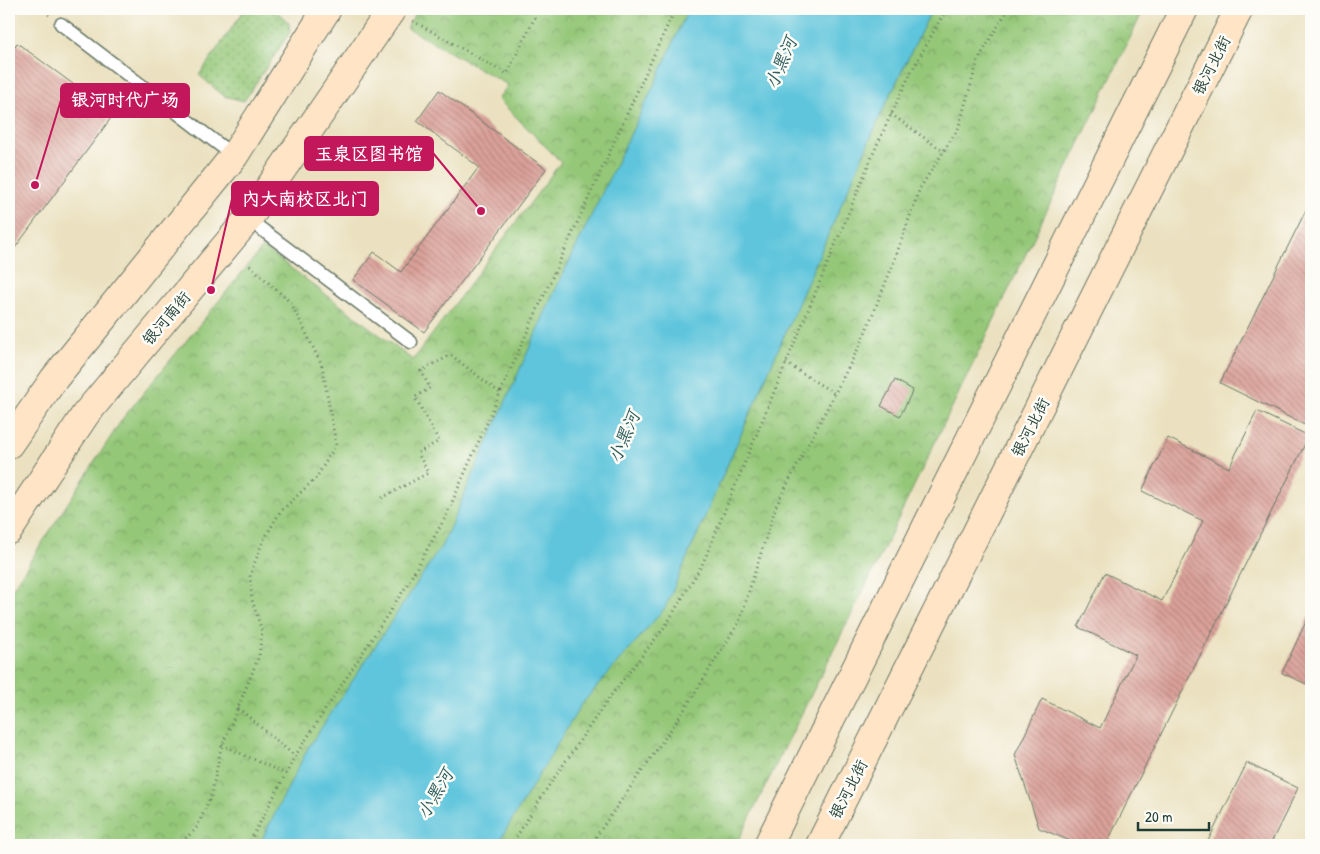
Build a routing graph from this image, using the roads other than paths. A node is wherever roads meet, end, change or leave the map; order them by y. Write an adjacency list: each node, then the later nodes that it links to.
1 (327, 9): 6 (main road)
2 (1184, 9): 11 (main road)
3 (1240, 9): 12 (main road, 银河北街)
4 (398, 12): 7 (main road, 银河南街)
5 (61, 24): 6 (lane)
6 (234, 156): 9 (main road)
7 (248, 219): 8 (lane); 10 (main road, 银河南街)
8 (411, 342)
9 (9, 444)
10 (9, 530)
11 (768, 845)
12 (820, 845)

